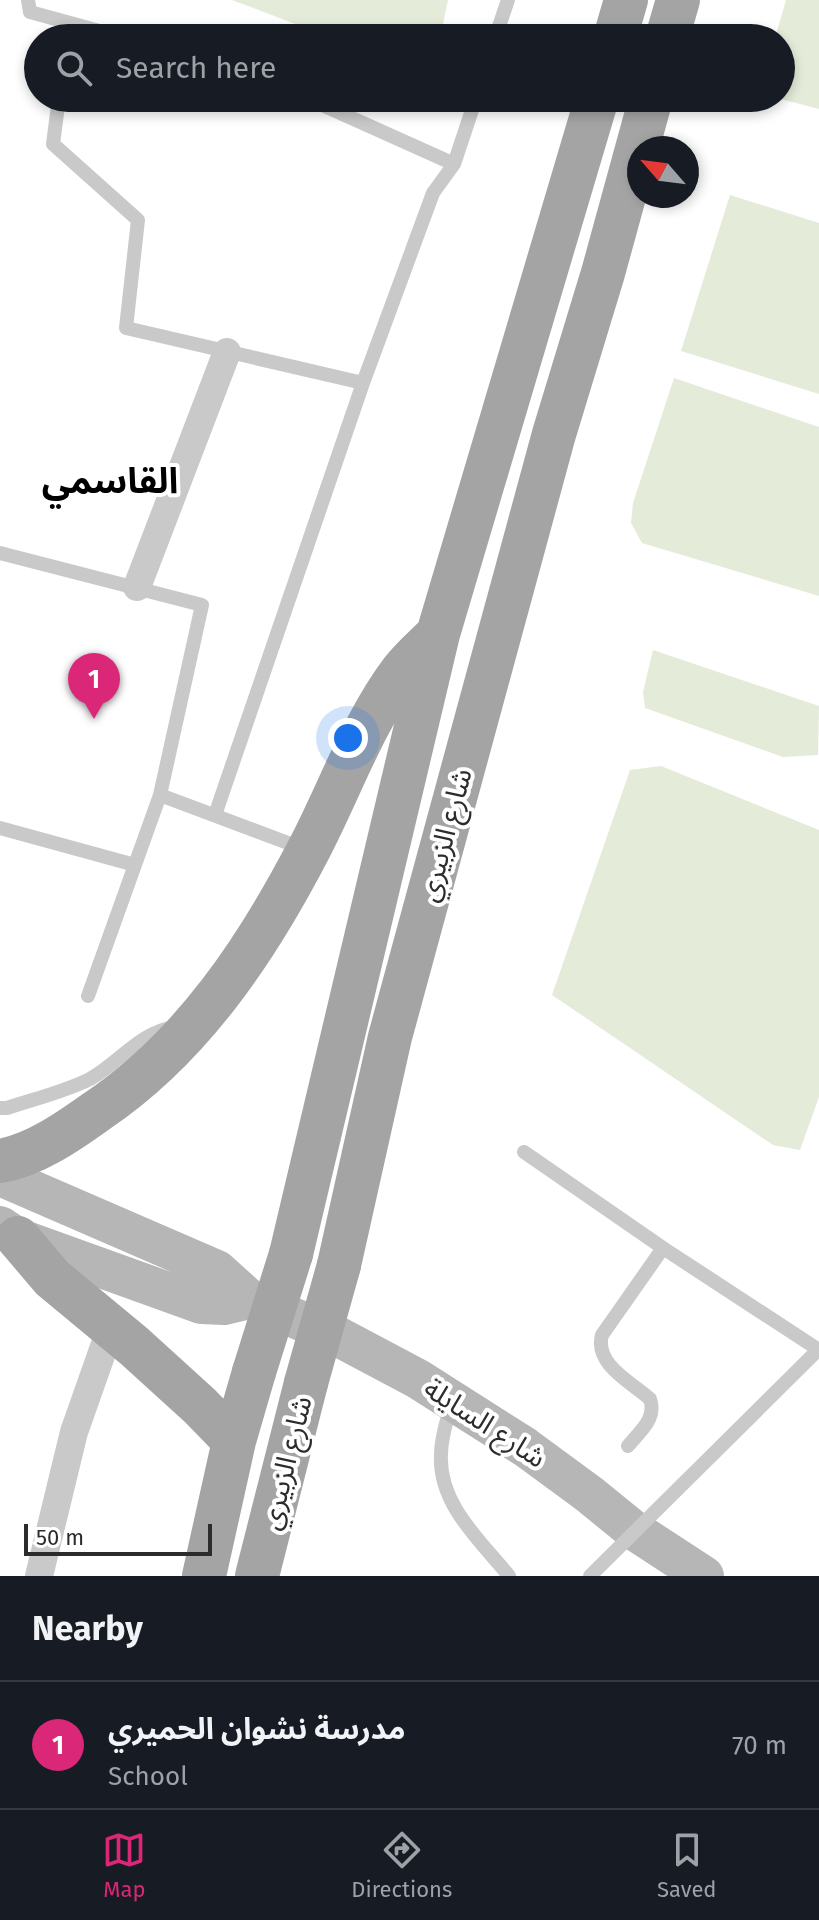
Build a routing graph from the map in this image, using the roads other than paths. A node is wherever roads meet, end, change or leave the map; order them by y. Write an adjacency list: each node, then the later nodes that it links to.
1 (28, 0): 5 (lane)
2 (508, 0): 7 (lane)
3 (626, 0): 8 (main road)
4 (678, 0): 9 (main road)
5 (68, 22): 6 (lane)
6 (75, 24)
7 (500, 24)
8 (619, 24)
9 (671, 24)
10 (57, 112): 16 (lane)
11 (338, 112): 15 (lane)
12 (471, 112): 15 (lane)
13 (593, 112): 18 (main road, شارع الزبيري)
14 (647, 112): 19 (main road, شارع الزبيري)
15 (454, 164): 17 (lane)
16 (227, 352): 17 (lane); 21 (street)
17 (363, 383): 24 (lane)
18 (511, 393): 19 (main road); 22 (main road, شارع الزبيري)
19 (554, 434): 45 (main road, شارع الزبيري, bridge)
20 (0, 553): 21 (lane)
21 (137, 587): 23 (lane)
22 (438, 634): 26 (main road); 41 (main road, شارع الزبيري, bridge)
23 (160, 795): 24 (lane); 27 (lane)
24 (215, 815): 26 (lane)
25 (0, 828): 27 (lane)
26 (308, 850): 29 (main road)
27 (135, 865): 28 (lane)
28 (88, 996)
29 (193, 1028): 30 (lane); 32 (main road)
30 (0, 1108)
31 (524, 1152): 35 (lane)
32 (0, 1161)
33 (0, 1176): 36 (main road, شارع السايلة)
34 (9, 1232): 36 (main road); 37 (main road); 38 (main road)
35 (663, 1248): 39 (lane); 42 (lane)
36 (190, 1257): 37 (main road, شارع السايلة)
37 (249, 1299): 40 (main road, شارع السايلة)
38 (111, 1327): 41 (main road); 43 (street)
39 (819, 1350): 47 (lane, bridge)
40 (452, 1400): 46 (lane); 48 (main road, شارع السايلة)
41 (234, 1441): 44 (main road, شارع الزبيري)
42 (628, 1446)
43 (39, 1576)
44 (204, 1576)
45 (257, 1576)
46 (509, 1576)
47 (590, 1576)
48 (704, 1576)

